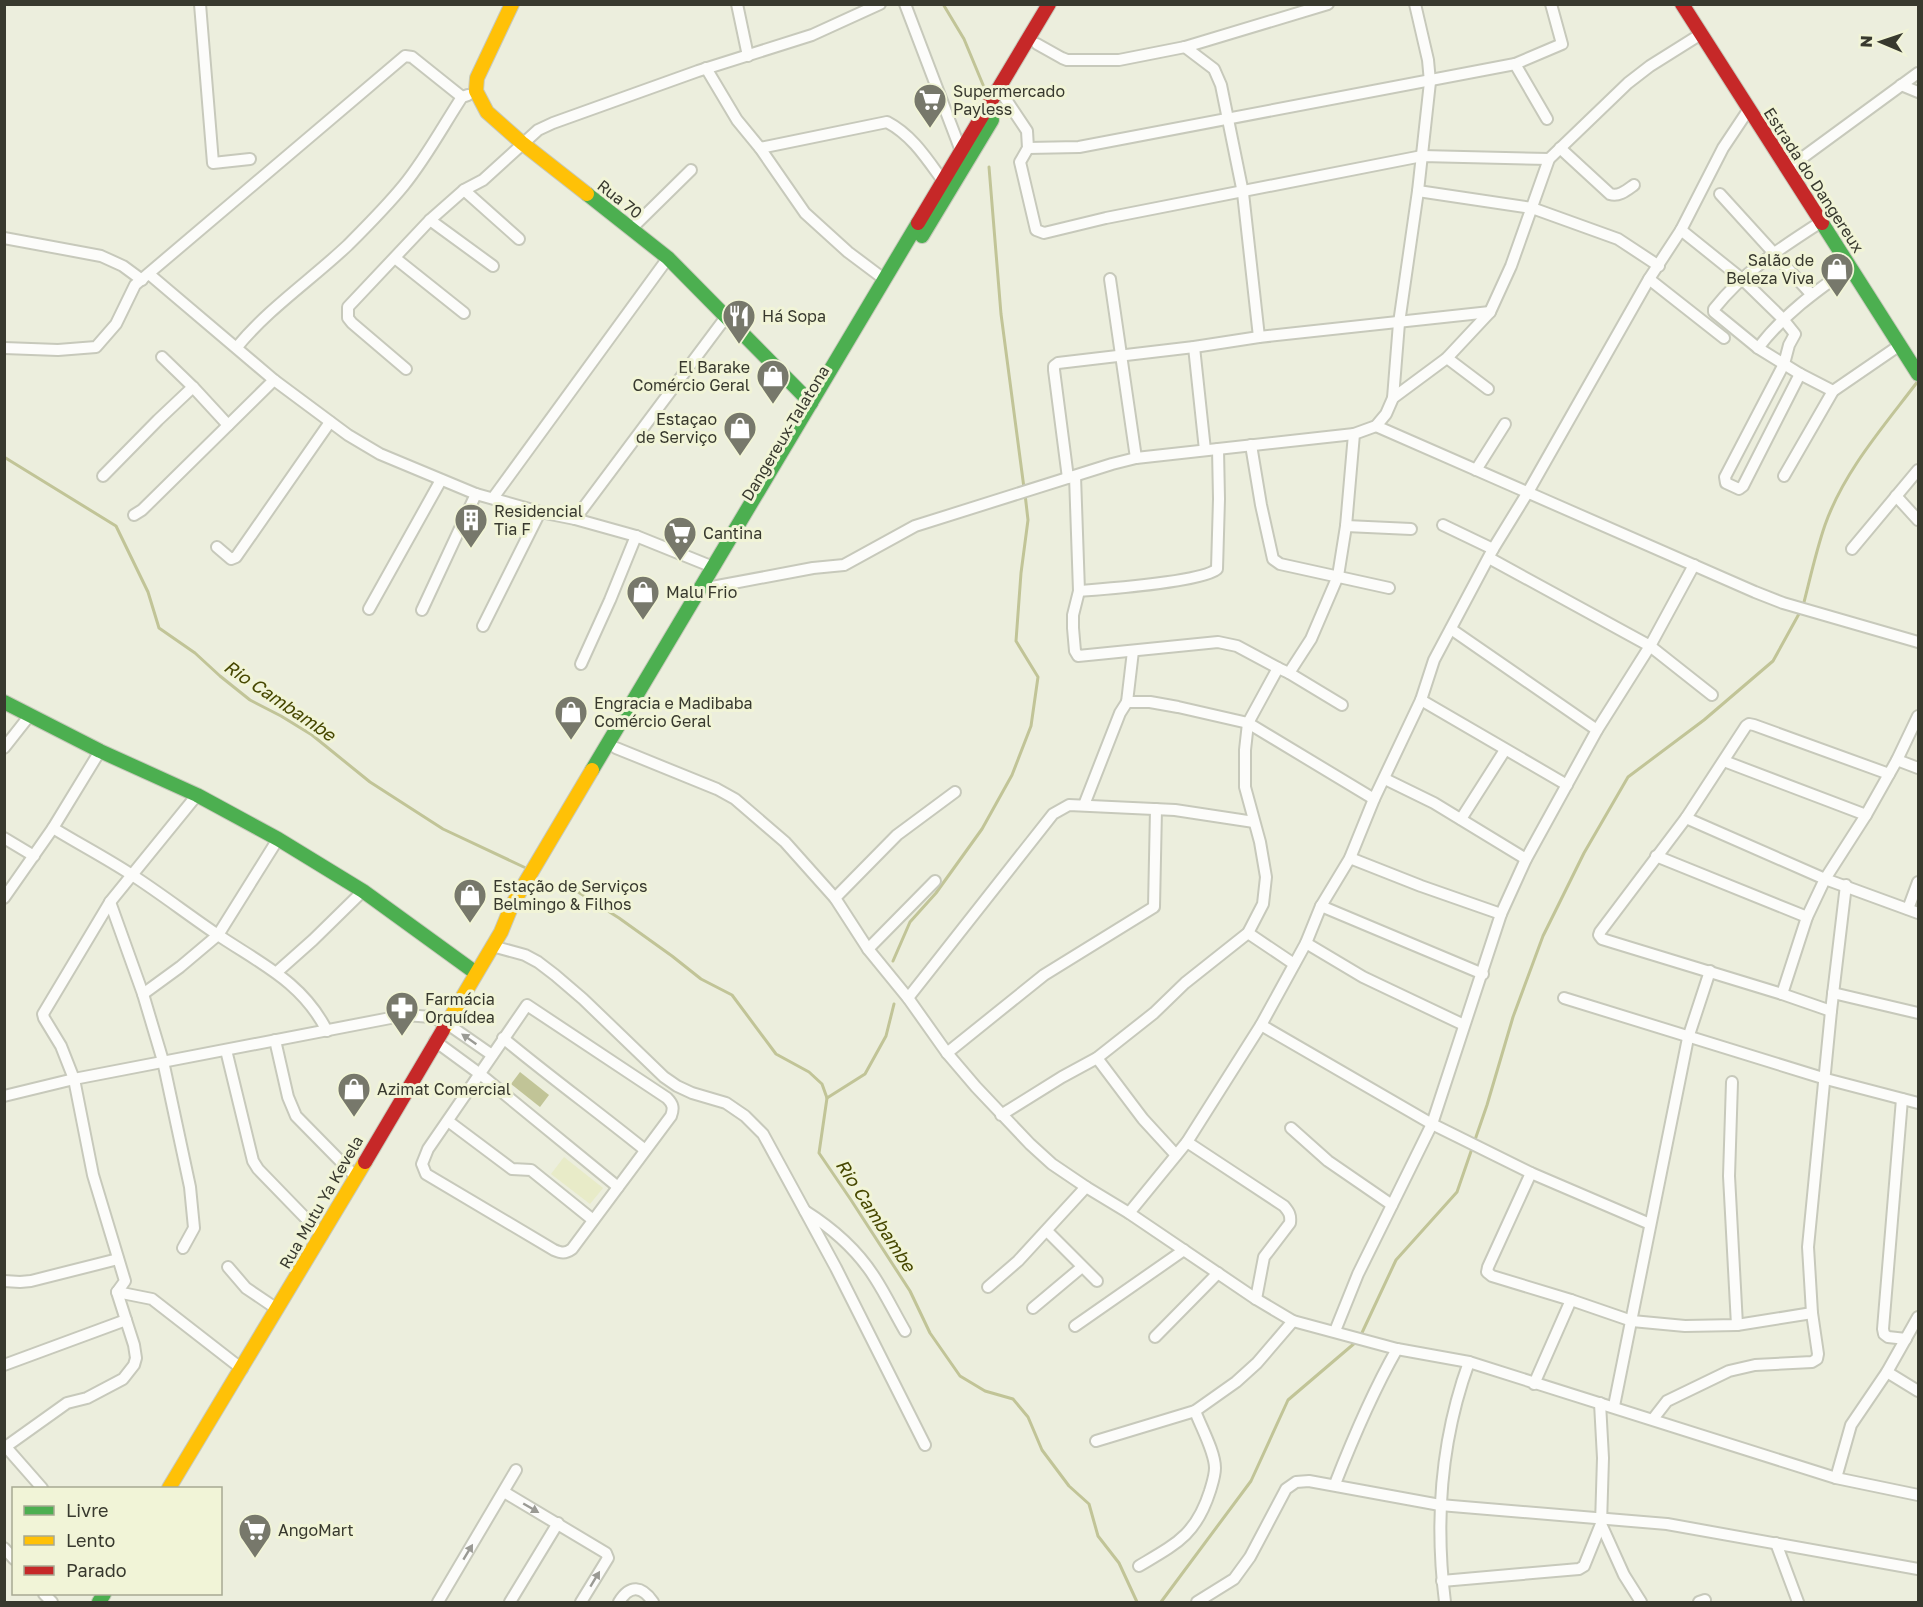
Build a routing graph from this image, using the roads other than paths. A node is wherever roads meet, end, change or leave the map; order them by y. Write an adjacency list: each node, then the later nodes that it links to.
1 (200, 4): 34 (street)
2 (512, 4): 21 (main road)
3 (736, 4): 15 (street)
4 (905, 4): 32 (street)
5 (1049, 4): 32 (main road, Dangereux-Talatona)
6 (1061, 4): 13 (main road, Dangereux-Talatona)
7 (1328, 4): 14 (street)
8 (1415, 4): 19 (street)
9 (1551, 4): 16 (street)
10 (1682, 4): 12 (main road, Estrada do Dangereux)
11 (877, 5): 15 (street)
12 (1701, 34): 25 (main road, Estrada do Dangereux); 31 (street)
13 (1037, 44): 14 (street); 24 (main road, Dangereux-Talatona)
14 (1185, 47): 27 (street)
15 (748, 56): 17 (street)
16 (1515, 64): 19 (street); 26 (street)
17 (706, 68): 28 (street); 29 (street)
18 (1918, 73): 20 (street)
19 (1430, 82): 27 (street); 33 (street)
20 (1901, 85): 22 (street); 36 (street)
21 (476, 91): 23 (street); 28 (main road, Rua 70)
22 (1918, 92)
23 (462, 97): 57 (street); 71 (street)
24 (1005, 98): 30 (street); 121 (main road, Dangereux-Talatona)
25 (1749, 109): 36 (main road, Estrada do Dangereux); 48 (street)
26 (1547, 119)
27 (1227, 120): 30 (street); 42 (street)
28 (522, 143): 40 (street); 47 (main road, Rua 70)
29 (760, 148): 38 (street); 58 (street)
30 (1028, 148): 42 (street)
31 (1560, 148): 35 (street); 39 (street)
32 (961, 151): 38 (main road, Dangereux-Talatona)
33 (1422, 156): 35 (street); 41 (street); 42 (street)
34 (250, 159)
35 (1549, 159): 44 (street)
36 (1787, 169): 46 (main road, Estrada do Dangereux)
37 (691, 170): 47 (street)
38 (943, 181): 58 (main road, Dangereux-Talatona)
39 (1634, 185)
40 (464, 190): 45 (street); 50 (street)
41 (1418, 191): 44 (street); 67 (street)
42 (1243, 193): 68 (street)
43 (1720, 194): 51 (street)
44 (1532, 208): 55 (street); 63 (street)
45 (430, 220): 52 (street); 54 (street)
46 (1821, 222): 51 (street); 56 (main road, Estrada do Dangereux)
47 (631, 229): 53 (main road, Rua 70)
48 (1681, 230): 55 (street); 61 (street)
49 (4, 238): 57 (street)
50 (519, 239)
51 (1774, 253): 61 (street); 62 (street)
52 (395, 258): 64 (street); 79 (street)
53 (668, 258): 65 (main road, Rua 70); 106 (street)
54 (493, 266)
55 (1659, 266): 60 (street)
56 (1850, 267): 62 (street); 70 (main road, Estrada do Dangereux)
57 (146, 277): 71 (street); 73 (street)
58 (884, 279): 87 (main road, Dangereux-Talatona)
59 (1110, 279): 75 (street)
60 (1649, 279): 69 (street); 103 (street)
61 (1742, 279): 66 (street); 74 (street)
62 (1811, 294): 66 (street)
63 (1490, 312): 67 (street); 77 (street)
64 (464, 313)
65 (726, 317): 87 (main road, Rua 70); 109 (street)
66 (1783, 319): 74 (street); 78 (street)
67 (1399, 322): 68 (street); 86 (street)
68 (1259, 337): 72 (street)
69 (1724, 338)
70 (1900, 345): 80 (main road, Estrada do Dangereux); 85 (street)
71 (237, 347): 82 (street)
72 (1194, 347): 75 (street); 95 (street)
73 (4, 348)
74 (1758, 348): 78 (street)
75 (1122, 355): 96 (street); 101 (street)
76 (162, 357): 83 (street)
77 (1447, 358): 84 (street); 86 (street)
78 (1784, 364): 81 (street); 81 (street)
79 (406, 369)
80 (1917, 369)
81 (1800, 374): 85 (street)
82 (274, 380): 88 (street); 90 (street)
83 (194, 387): 90 (street); 99 (street)
84 (1488, 389)
85 (1833, 391): 100 (street)
86 (1393, 398): 91 (street)
87 (811, 403): 119 (main road, Dangereux-Talatona)
88 (330, 422): 102 (street); 115 (street)
89 (1505, 424): 97 (street)
90 (228, 425): 108 (street)
91 (1376, 426): 92 (street); 97 (street)
92 (1354, 434): 93 (street); 112 (street)
93 (1251, 445): 94 (street); 120 (street)
94 (1218, 449): 95 (street); 123 (street)
95 (1205, 450): 96 (street)
96 (1136, 458): 101 (street)
97 (1476, 470): 103 (street)
98 (1918, 470): 105 (street)
99 (103, 476)
100 (1784, 476)
101 (1071, 477): 121 (street); 123 (street)
102 (441, 480): 104 (street); 124 (street)
103 (1528, 492): 117 (street); 118 (street)
104 (476, 494): 106 (street); 125 (street)
105 (1896, 496): 110 (street); 116 (street)
106 (493, 498): 107 (street)
107 (540, 512): 109 (street); 126 (street)
108 (135, 515)
109 (575, 519): 114 (street)
110 (1918, 520)
111 (1443, 525): 117 (street)
112 (1346, 526): 113 (street); 120 (street)
113 (1412, 529)
114 (636, 536): 119 (street); 131 (street)
115 (217, 547)
116 (1852, 549)
117 (1491, 554): 127 (street); 129 (street)
118 (1694, 565): 128 (street); 129 (street)
119 (713, 567): 164 (main road, Dangereux-Talatona)
120 (1338, 576): 122 (street); 132 (street)
121 (712, 587): 143 (main road, Dangereux-Talatona)
122 (1389, 588)
123 (1079, 591): 130 (street)
124 (369, 609)
125 (423, 610)
126 (483, 626)
127 (1451, 629): 134 (street); 141 (street)
128 (1918, 642)
129 (1650, 646): 133 (street); 141 (street)
130 (1132, 651): 132 (street); 136 (street)
131 (580, 664)
132 (1284, 671): 137 (street); 140 (street)
133 (1712, 695)
134 (1421, 700): 144 (street); 150 (street)
135 (4, 702): 138 (main road)
136 (1127, 702): 140 (street); 155 (street)
137 (1342, 705)
138 (30, 715): 142 (street); 145 (main road)
139 (1918, 716): 146 (street)
140 (1248, 723): 154 (street); 160 (street)
141 (1598, 730): 151 (street)
142 (4, 748)
143 (616, 748): 164 (main road, Dangereux-Talatona); 176 (street)
144 (1505, 750): 151 (street); 159 (street)
145 (100, 751): 153 (main road); 161 (street)
146 (1897, 760): 148 (street); 149 (street)
147 (1724, 761): 149 (street); 157 (street); 158 (street)
148 (1918, 768)
149 (1888, 774): 157 (street)
150 (1384, 778): 154 (street); 159 (street)
151 (1567, 784): 168 (street)
152 (955, 792): 176 (street)
153 (197, 795): 163 (main road); 169 (street)
154 (1374, 799): 167 (street)
155 (1084, 805): 156 (street); 196 (street)
156 (1156, 809): 160 (street); 209 (street)
157 (1866, 815): 170 (street)
158 (1686, 818): 166 (street); 170 (street)
159 (1461, 819): 168 (street)
160 (1254, 822): 183 (street)
161 (53, 828): 165 (street); 169 (street)
162 (4, 838): 165 (street)
163 (278, 839): 174 (main road); 184 (street)
164 (556, 839): 182 (main road, Dangereux-Talatona)
165 (34, 856): 175 (street)
166 (1656, 856): 181 (street); 189 (street)
167 (1350, 858): 178 (street); 180 (street)
168 (1526, 859): 180 (street)
169 (132, 875): 177 (street); 184 (street)
170 (1825, 879): 173 (street); 181 (street)
171 (935, 881): 187 (street)
172 (1918, 882): 179 (street)
173 (1846, 885): 179 (street); 193 (street)
174 (363, 891): 190 (street); 191 (main road)
175 (4, 898)
176 (835, 898): 187 (street)
177 (110, 902): 194 (street); 214 (street)
178 (1322, 906): 185 (street); 192 (street)
179 (1913, 911)
180 (1501, 914): 192 (street)
181 (1807, 917): 195 (street)
182 (501, 932): 186 (main road, Rua Mutu Ya Kevela)
183 (1248, 933): 188 (street); 211 (street)
184 (218, 935): 190 (street); 194 (street)
185 (1306, 944): 188 (street); 201 (street)
186 (492, 946): 191 (main road, Rua Mutu Ya Kevela); 232 (street)
187 (868, 949): 196 (street)
188 (1294, 964): 202 (street)
189 (1710, 971): 195 (street); 205 (street)
190 (277, 972): 203 (street)
191 (476, 973): 200 (main road, Rua Mutu Ya Kevela)
192 (1483, 974): 201 (street)
193 (1833, 993): 198 (street); 199 (street)
194 (143, 994): 212 (street)
195 (1782, 994): 198 (street)
196 (908, 998): 209 (street)
197 (1564, 998): 205 (street)
198 (1832, 1011): 215 (street)
199 (1918, 1012)
200 (446, 1023): 203 (street); 207 (main road, Rua Mutu Ya Kevela); 210 (street, one-way to 200)
201 (1464, 1024): 222 (street)
202 (1261, 1025): 222 (street); 224 (street)
203 (327, 1031): 206 (street)
204 (503, 1038): 210 (street); 225 (street); 225 (street)
205 (1688, 1038): 215 (street); 235 (street)
206 (275, 1040): 208 (street); 228 (street)
207 (435, 1041): 213 (street); 228 (main road, Rua Mutu Ya Kevela)
208 (226, 1050): 212 (street); 237 (street)
209 (947, 1053): 220 (street)
210 (492, 1055): 213 (street)
211 (1097, 1059): 220 (street); 226 (street)
212 (163, 1061): 214 (street); 238 (street)
213 (480, 1074): 221 (street); 229 (street)
214 (74, 1079): 217 (street); 240 (street)
215 (1826, 1079): 218 (street); 252 (street)
216 (1732, 1082): 257 (street)
217 (4, 1096)
218 (1902, 1099): 219 (street); 262 (street)
219 (1918, 1103)
220 (1001, 1115): 230 (street)
221 (448, 1121): 234 (street); 234 (street)
222 (1432, 1124): 227 (street); 231 (street)
223 (1291, 1128): 231 (street)
224 (1187, 1142): 226 (street); 248 (street)
225 (645, 1150): 229 (street)
226 (1176, 1155): 233 (street)
227 (1531, 1173): 235 (street); 249 (street)
228 (355, 1176): 237 (main road, Rua Mutu Ya Kevela)
229 (618, 1187): 234 (street)
230 (1086, 1187): 233 (street); 236 (street)
231 (1392, 1205): 260 (street)
232 (803, 1210): 259 (street); 275 (street)
233 (1129, 1212): 239 (street)
234 (593, 1220)
235 (1650, 1224): 256 (street)
236 (1047, 1231): 242 (street); 246 (street)
237 (322, 1235): 251 (main road, Rua Mutu Ya Kevela)
238 (183, 1248)
239 (1184, 1250): 243 (street); 258 (street)
240 (118, 1259): 244 (street); 247 (street)
241 (228, 1267): 251 (street)
242 (1082, 1267): 245 (street); 250 (street)
243 (1218, 1273): 248 (street); 261 (street)
244 (4, 1281)
245 (1096, 1281)
246 (988, 1287)
247 (117, 1292): 254 (street); 266 (street)
248 (1256, 1299): 255 (street)
249 (1571, 1300): 256 (street); 268 (street)
250 (1033, 1308)
251 (277, 1309): 266 (main road, Rua Mutu Ya Kevela)
252 (1812, 1313): 257 (street); 273 (street)
253 (1918, 1317): 262 (street)
254 (126, 1320): 265 (street); 276 (street)
255 (1293, 1321): 260 (street); 272 (street)
256 (1632, 1321): 257 (street); 271 (street)
257 (1737, 1324)
258 (1075, 1326)
259 (905, 1331)
260 (1335, 1331): 263 (street)
261 (1155, 1337)
262 (1906, 1339): 267 (street)
263 (1397, 1349): 264 (street); 279 (street)
264 (1469, 1362): 268 (street); 284 (street)
265 (4, 1365)
266 (242, 1369): 281 (main road, Rua Mutu Ya Kevela)
267 (1887, 1372): 269 (street); 278 (street)
268 (1534, 1384): 270 (street)
269 (1918, 1391)
270 (1600, 1403): 271 (street); 285 (street)
271 (1614, 1406): 273 (street)
272 (1195, 1411): 274 (street); 288 (street)
273 (1653, 1419): 278 (street)
274 (1096, 1442)
275 (925, 1445)
276 (5, 1448): 280 (street)
277 (516, 1470): 282 (street)
278 (1836, 1478): 283 (street)
279 (1335, 1485): 284 (street); 296 (street)
280 (41, 1487)
281 (170, 1487)
282 (504, 1492): 286 (street, one-way to 286); 291 (street, one-way to 282)
283 (1918, 1495)
284 (1440, 1505): 285 (street); 290 (street)
285 (1601, 1521): 287 (street); 290 (street); 298 (street)
286 (558, 1523): 292 (street); 293 (street, one-way to 286)
287 (1776, 1543): 289 (street); 299 (street)
288 (1139, 1566)
289 (1918, 1569)
290 (1442, 1581): 297 (street)
291 (438, 1602)
292 (510, 1602)
293 (581, 1602)
294 (619, 1602): 295 (street)
295 (653, 1602)
296 (1197, 1602)
297 (1445, 1602)
298 (1641, 1602)
299 (1798, 1602)

